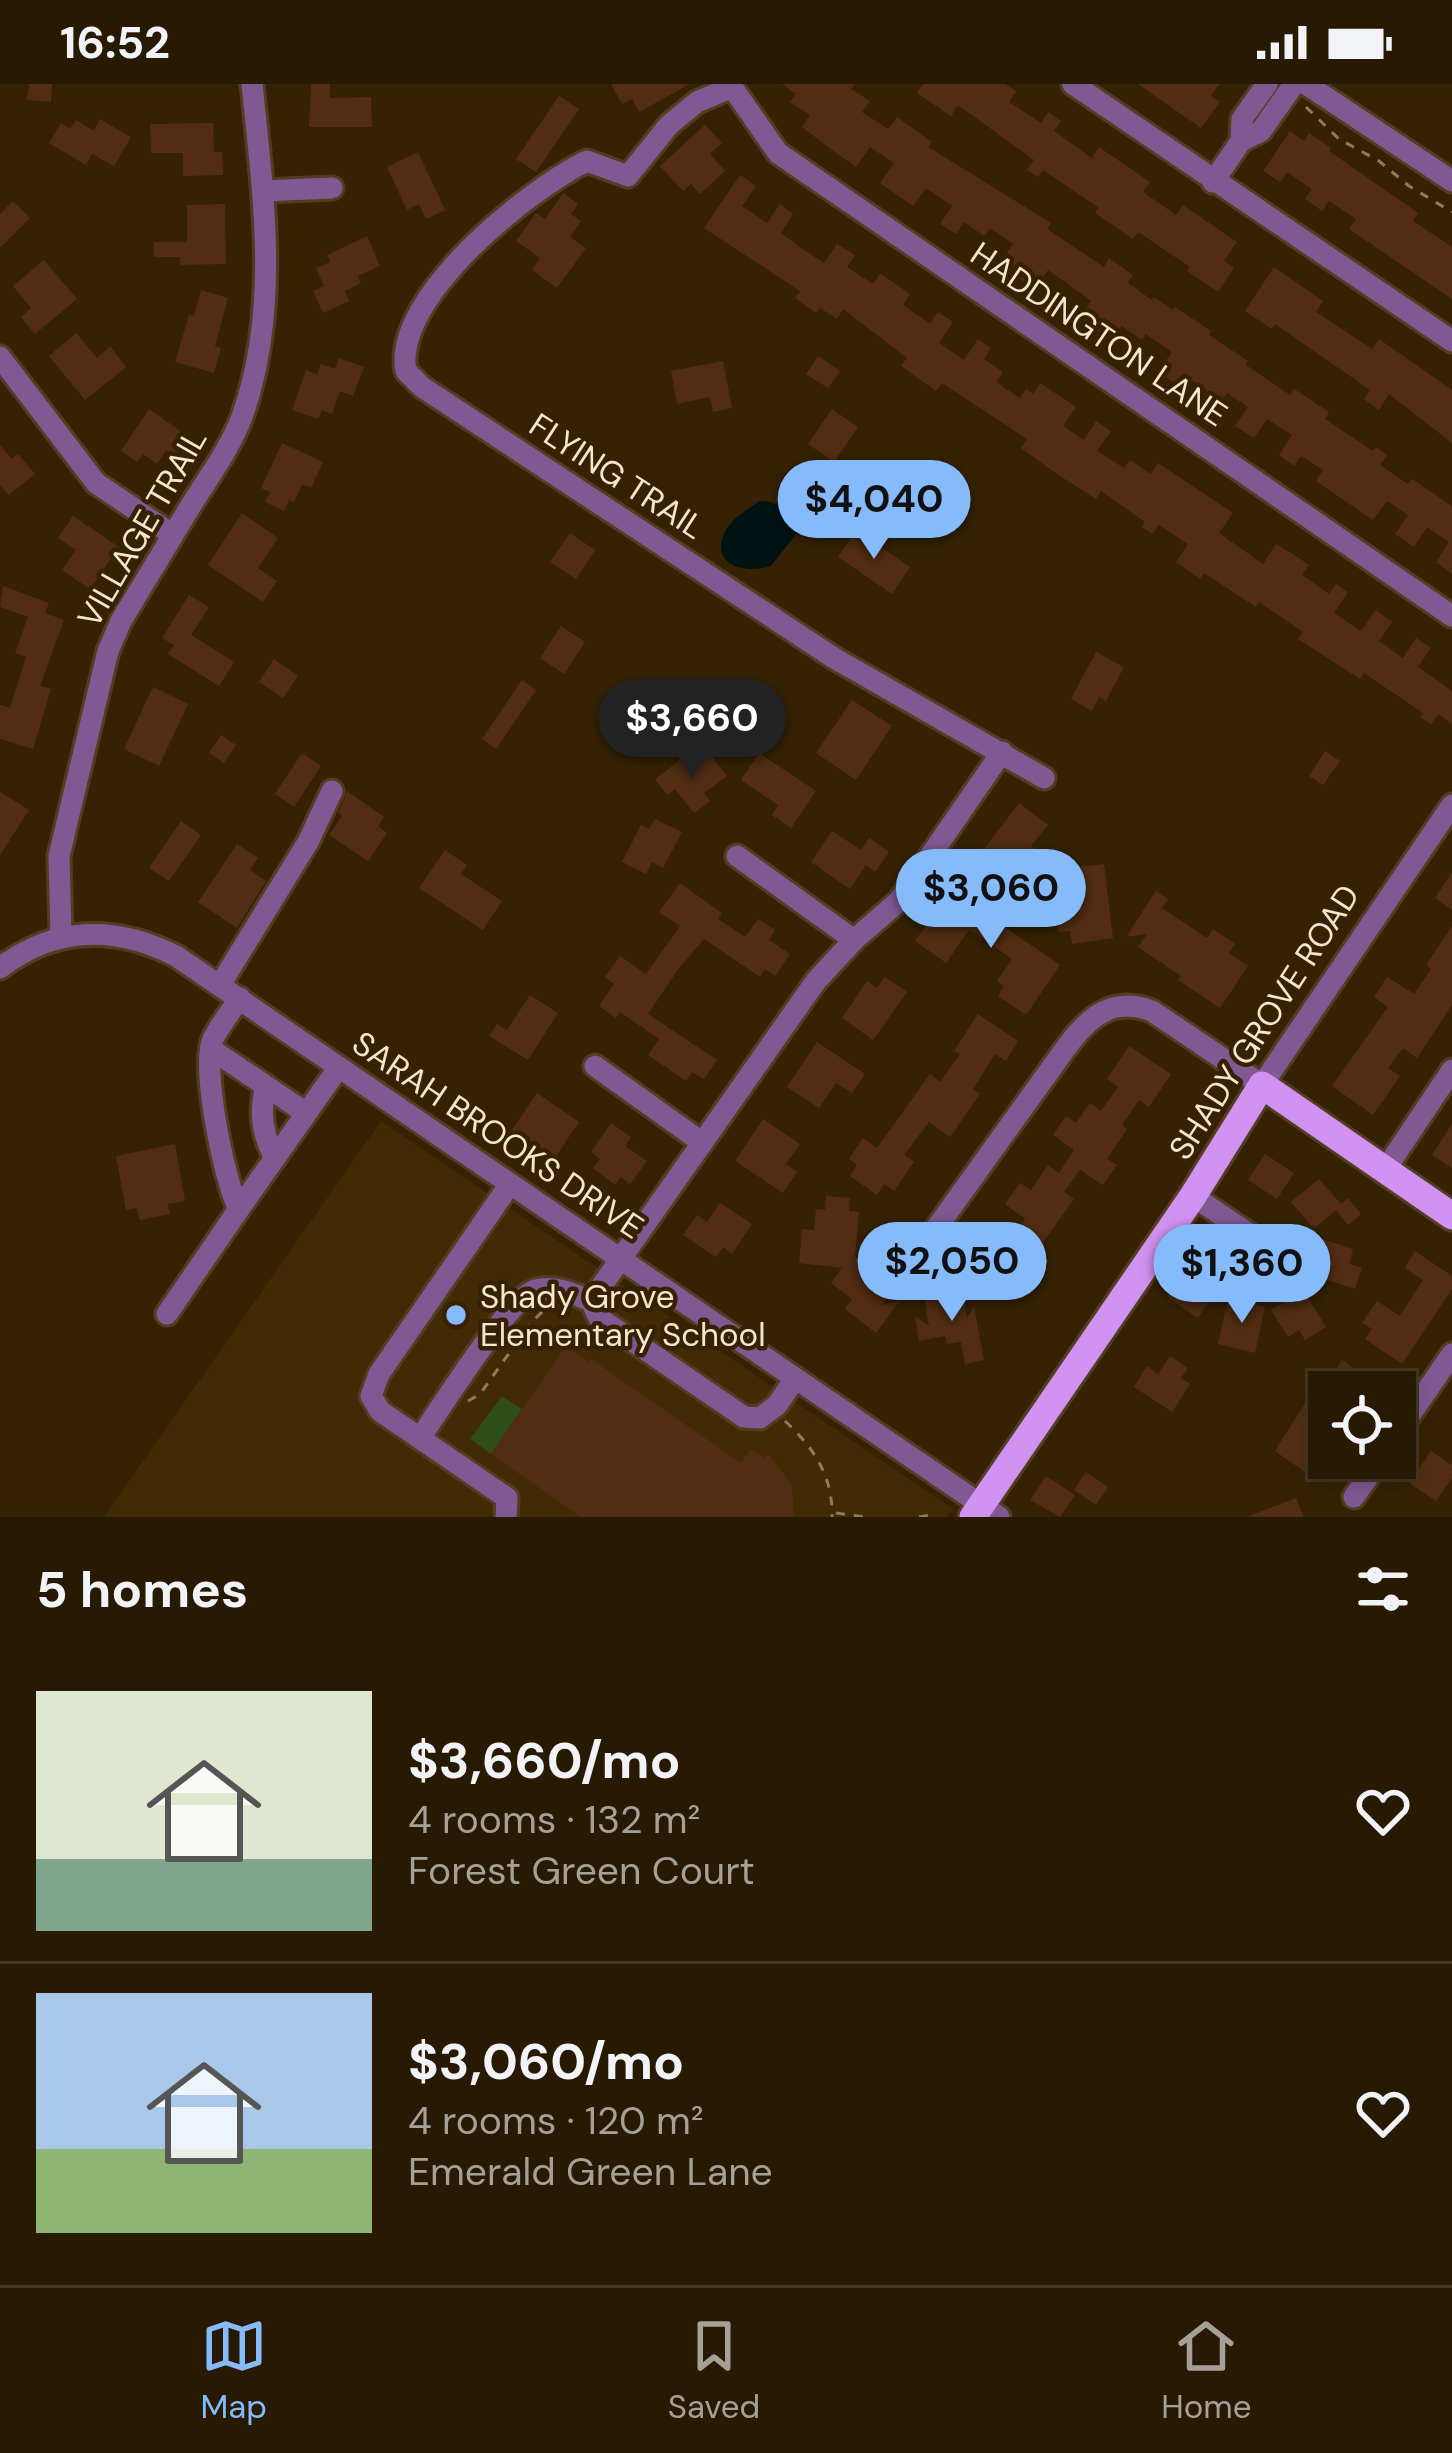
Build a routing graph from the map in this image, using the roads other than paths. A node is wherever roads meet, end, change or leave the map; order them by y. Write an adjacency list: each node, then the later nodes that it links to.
1 (252, 84): 8 (street, VILLAGE TRAIL)
2 (1073, 84): 6 (street)
3 (731, 86): 12 (street, HADDINGTON LANE); 13 (street, FLYING TRAIL)
4 (1289, 86): 5 (street); 6 (street)
5 (1452, 181)
6 (1213, 182): 9 (street)
7 (332, 188): 8 (street)
8 (262, 191): 11 (street, VILLAGE TRAIL)
9 (1452, 340)
10 (3, 369): 11 (street)
11 (173, 535): 18 (street, VILLAGE TRAIL)
12 (1452, 616)
13 (1002, 752): 14 (street, FLYING TRAIL); 19 (street)
14 (1044, 778)
15 (332, 791): 21 (street)
16 (1452, 805): 27 (street, SHADY GROVE ROAD)
17 (737, 856): 19 (street)
18 (62, 935): 20 (street); 21 (street, SARAH BROOKS DRIVE)
19 (854, 940): 30 (street)
20 (0, 968)
21 (220, 985): 22 (street, SARAH BROOKS DRIVE)
22 (240, 998): 23 (street); 24 (street, SARAH BROOKS DRIVE)
23 (211, 1048): 28 (street); 35 (street)
24 (339, 1066): 29 (street); 33 (street, SARAH BROOKS DRIVE)
25 (595, 1066): 30 (street)
26 (1452, 1070): 32 (street)
27 (1262, 1085): 32 (main road); 34 (main road, SHADY GROVE ROAD); 37 (street)
28 (266, 1086): 29 (street); 31 (street)
29 (306, 1113): 31 (street)
30 (700, 1141): 39 (street)
31 (275, 1158): 35 (street)
32 (1385, 1170): 36 (main road)
33 (510, 1184): 39 (street, SARAH BROOKS DRIVE); 45 (street)
34 (1192, 1196): 38 (street); 48 (main road, SHADY GROVE ROAD)
35 (239, 1209): 41 (street)
36 (1452, 1216)
37 (935, 1230)
38 (1258, 1240)
39 (620, 1259): 40 (street); 43 (street, SARAH BROOKS DRIVE)
40 (591, 1301): 43 (street); 45 (street)
41 (167, 1314)
42 (1452, 1354): 44 (street)
43 (795, 1379): 48 (street, SARAH BROOKS DRIVE)
44 (1416, 1406)
45 (420, 1438): 49 (street)
46 (1366, 1479): 47 (street)
47 (1354, 1497)
48 (985, 1513)
49 (506, 1517)

